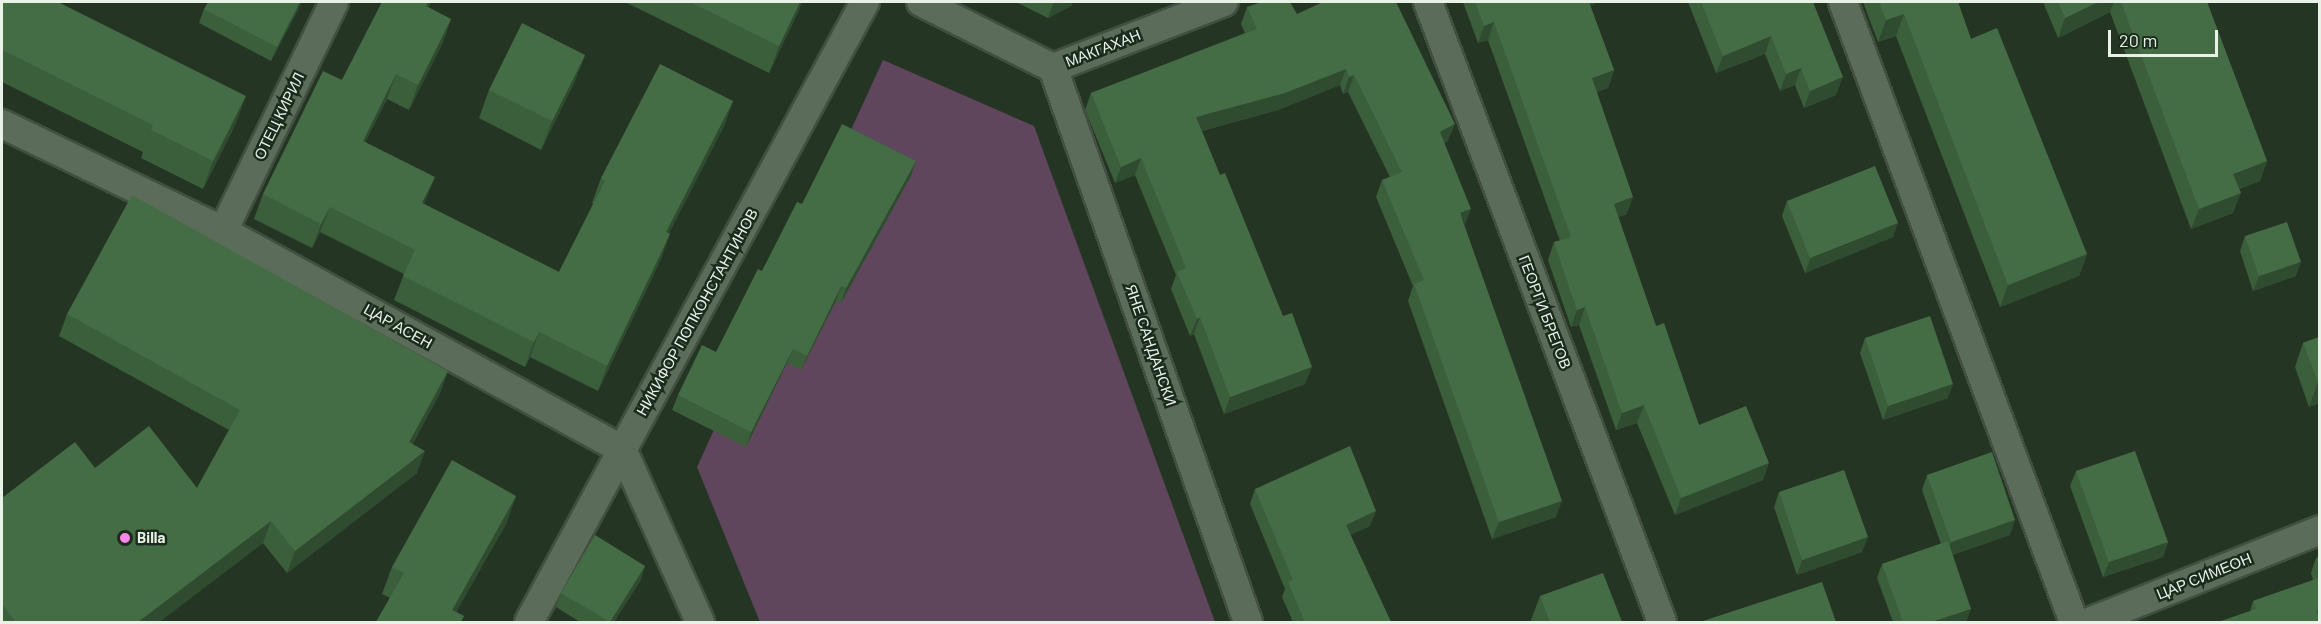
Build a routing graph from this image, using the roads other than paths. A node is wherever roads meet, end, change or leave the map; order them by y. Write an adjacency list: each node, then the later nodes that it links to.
1 (334, 2): 9 (street, ОТЕЦ КИРИЛ)
2 (865, 2): 10 (street, НИКИФОР ПОПКОНСТАНТИНОВ)
3 (921, 2): 7 (street, МАКГАХАН)
4 (1224, 2): 7 (street, МАКГАХАН)
5 (1428, 2): 15 (street, ГЕОРГИ БРЕГОВ)
6 (1843, 2): 16 (street)
7 (1053, 68): 14 (street, ЯНЕ САНДАНСКИ)
8 (2, 124): 9 (street, ЦАР АСЕН)
9 (223, 231): 10 (street, ЦАР АСЕН)
10 (622, 449): 12 (street, НИКИФОР ПОПКОНСТАНТИНОВ); 13 (street)
11 (2319, 530): 17 (street, ЦАР СИМЕОН)
12 (530, 622)
13 (700, 622)
14 (1248, 622)
15 (1662, 622)
16 (2073, 622)
17 (2089, 622)

